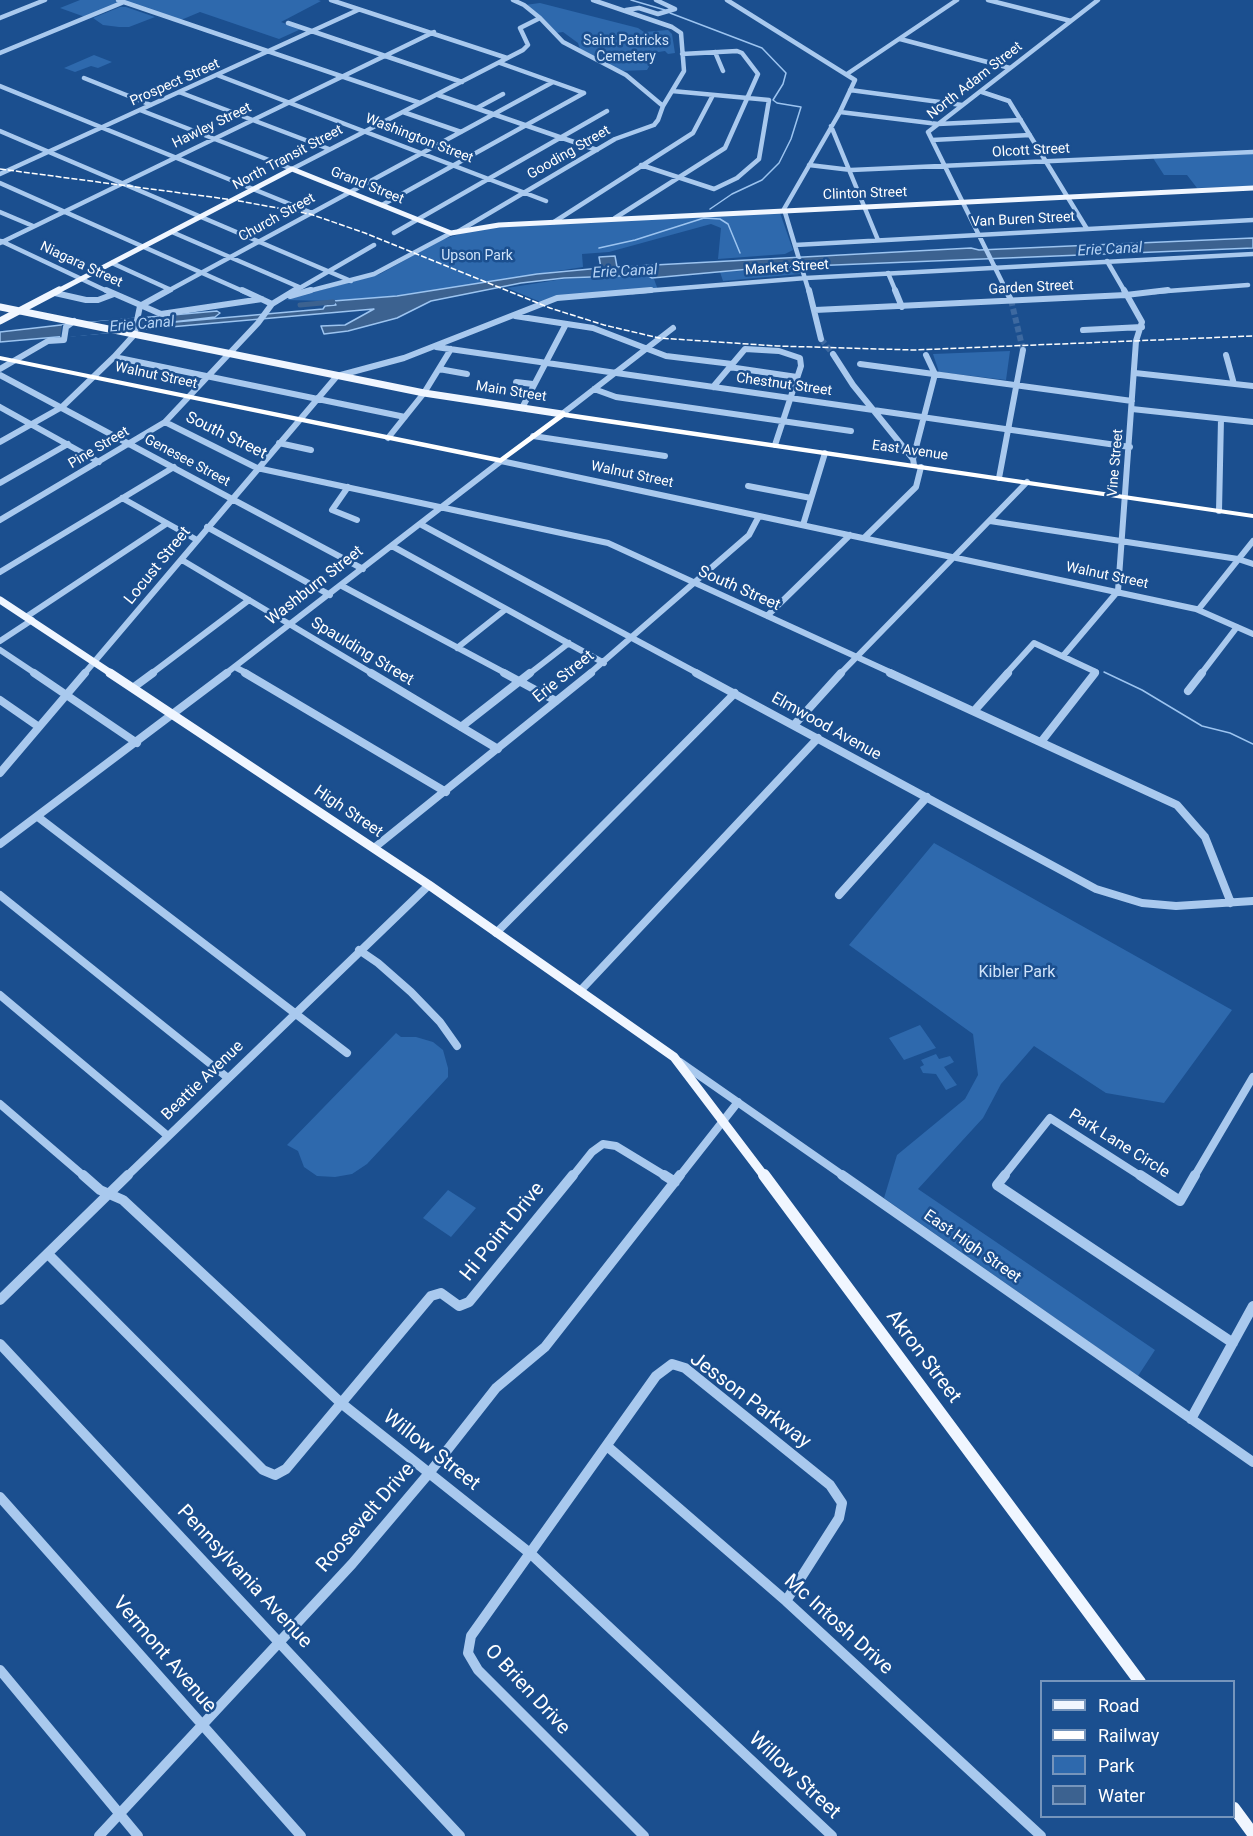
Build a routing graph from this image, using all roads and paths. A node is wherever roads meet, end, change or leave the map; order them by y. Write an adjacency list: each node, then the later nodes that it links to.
1 (45, 0): 16 (street)
2 (118, 0): 12 (street)
3 (322, 0): 13 (street)
4 (331, 0): 13 (street)
5 (513, 0): 17 (street)
6 (593, 0): 15 (street)
7 (656, 0): 15 (street)
8 (727, 0): 32 (street)
9 (957, 0): 22 (street)
10 (988, 0): 18 (street)
11 (1098, 0): 18 (street, North Adam Street)
12 (124, 2): 23 (street); 25 (street)
13 (347, 6): 14 (street)
14 (358, 10): 20 (street, Prospect Street); 21 (street)
15 (625, 10): 26 (street, Gooding Street)
16 (0, 18)
17 (540, 18): 28 (street, North Transit Street); 50 (street)
18 (1071, 21): 29 (street, North Adam Street)
19 (288, 23): 20 (street)
20 (312, 32): 23 (street, Prospect Street); 27 (street)
21 (431, 34): 27 (street, Hawley Street); 28 (street)
22 (900, 39): 29 (street); 32 (street)
23 (269, 51): 31 (street, Prospect Street); 33 (street)
24 (715, 52): 26 (street); 30 (street); 45 (street)
25 (0, 53)
26 (682, 54): 39 (street, Gooding Street)
27 (383, 56): 33 (street, Hawley Street); 35 (street)
28 (504, 60): 35 (street, North Transit Street); 36 (street)
29 (1010, 68): 41 (street, North Adam Street)
30 (723, 71)
31 (216, 75): 40 (street, Prospect Street); 46 (street, Washington Street)
32 (848, 75): 38 (street)
33 (341, 77): 46 (street, Hawley Street); 47 (street)
34 (84, 78): 48 (street)
35 (462, 82): 43 (street, North Transit Street)
36 (553, 82): 56 (street, Church Street); 60 (street)
37 (0, 86): 62 (street)
38 (850, 90): 49 (street); 55 (street)
39 (672, 91): 44 (street); 50 (street, Gooding Street)
40 (179, 92): 48 (street, Prospect Street); 57 (street)
41 (982, 92): 49 (street, North Adam Street); 58 (street)
42 (503, 94): 51 (street)
43 (438, 95): 47 (street, North Transit Street); 51 (street)
44 (713, 96): 45 (street); 77 (street)
45 (747, 99): 84 (street); 84 (street)
46 (289, 102): 57 (street, Hawley Street); 63 (street, Washington Street)
47 (420, 104): 53 (street, North Transit Street)
48 (151, 105): 52 (street, Prospect Street)
49 (962, 105): 59 (street, North Adam Street)
50 (663, 106): 71 (street, Gooding Street)
51 (477, 108): 56 (street)
52 (140, 110): 62 (street, Prospect Street); 68 (street, Grand Street)
53 (403, 111): 63 (street, North Transit Street); 65 (street)
54 (607, 111): 67 (street)
55 (840, 112): 59 (street); 61 (street)
56 (494, 114): 60 (street); 65 (street, Church Street)
57 (251, 120): 68 (street, Hawley Street); 70 (street)
58 (1021, 120): 59 (street); 66 (street)
59 (938, 124): 69 (street, North Adam Street)
60 (527, 125): 67 (street); 79 (street)
61 (831, 126): 78 (street); 82 (street)
62 (101, 128): 72 (street, Prospect Street); 75 (street)
63 (366, 131): 70 (street, North Transit Street); 74 (street, Washington Street)
64 (0, 132): 72 (street)
65 (461, 132): 74 (street, Church Street)
66 (1030, 135): 69 (street); 76 (street)
67 (560, 137): 71 (street); 85 (street)
68 (214, 139): 75 (street, Hawley Street); 81 (street, Grand Street)
69 (932, 140): 80 (street, North Adam Street)
70 (329, 149): 81 (street, North Transit Street)
71 (597, 150): 91 (street, Gooding Street)
72 (48, 152): 83 (street, Prospect Street); 87 (street)
73 (1253, 152): 76 (street, Olcott Street)
74 (423, 153): 79 (street, Washington Street); 90 (street, Church Street)
75 (174, 158): 87 (street, Hawley Street); 89 (street)
76 (1047, 162): 80 (street, Olcott Street); 92 (street)
77 (641, 165): 84 (street); 106 (street)
78 (809, 165): 82 (street, Olcott Street); 97 (street)
79 (454, 166): 85 (street, Washington Street); 95 (street)
80 (945, 166): 82 (street, Olcott Street); 94 (street, North Adam Street)
81 (292, 170): 89 (main road, North Transit Street); 90 (main road, Grand Street)
82 (851, 170): 96 (street)
83 (0, 174)
84 (679, 178): 102 (street)
85 (489, 179): 91 (street, Washington Street); 103 (street)
86 (0, 183): 99 (street)
87 (122, 183): 99 (street, Hawley Street); 101 (street)
88 (1253, 188): 92 (main road, Clinton Street)
89 (254, 190): 100 (street); 101 (main road, North Transit Street)
90 (348, 192): 95 (main road, Grand Street); 100 (street, Church Street)
91 (524, 193): 93 (street, Washington Street); 104 (street, Gooding Street)
92 (1066, 196): 94 (main road, Clinton Street); 109 (street)
93 (546, 201)
94 (961, 202): 96 (main road, Clinton Street); 114 (street, North Adam Street)
95 (382, 205): 103 (main road, Grand Street)
96 (865, 206): 97 (main road, Clinton Street); 115 (street)
97 (784, 210): 102 (main road, Clinton Street); 119 (street)
98 (0, 212): 107 (street)
99 (64, 212): 107 (street, Hawley Street); 120 (street)
100 (312, 213): 117 (street, Church Street)
101 (201, 217): 111 (main road, North Transit Street); 117 (street)
102 (615, 218): 106 (main road, Clinton Street)
103 (417, 219): 112 (street); 113 (main road, Grand Street)
104 (481, 219): 108 (street); 110 (street, Gooding Street)
105 (1253, 220): 109 (street, Van Buren Street)
106 (554, 222): 108 (main road, Clinton Street)
107 (33, 226): 116 (street, Hawley Street)
108 (479, 226): 110 (main road, Gooding Street)
109 (1087, 229): 114 (street, Van Buren Street)
110 (459, 231): 113 (main road, Gooding Street)
111 (172, 232): 120 (main road, North Transit Street); 122 (street)
112 (394, 233)
113 (451, 233): 131 (street, Gooding Street)
114 (980, 235): 115 (street, Van Buren Street); 125 (street, North Adam Street)
115 (878, 240): 119 (street, Van Buren Street)
116 (1, 242): 130 (street, Niagara Street)
117 (257, 242): 122 (street, Church Street); 126 (street)
118 (374, 245): 126 (street)
119 (795, 245): 129 (street)
120 (143, 247): 124 (main road, North Transit Street); 127 (street)
121 (1253, 254): 123 (street, Market Street)
122 (230, 257): 127 (street, Church Street); 134 (street)
123 (1107, 261): 125 (street, Market Street); 139 (street)
124 (112, 263): 130 (main road, North Transit Street); 136 (street)
125 (995, 267): 128 (street, Market Street); 141 (street, North Adam Street)
126 (327, 271): 131 (street); 132 (street)
127 (201, 273): 136 (street, Church Street); 140 (street)
128 (888, 273): 129 (street, Market Street); 146 (street)
129 (806, 278): 147 (street); 149 (street, Market Street)
130 (80, 279): 137 (main road, North Transit Street); 138 (street, Niagara Street)
131 (351, 281): 135 (street, Gooding Street)
132 (306, 283): 134 (street); 135 (street)
133 (1248, 285): 139 (street, Garden Street)
134 (299, 287): 143 (street)
135 (319, 287): 143 (street, Gooding Street)
136 (171, 290): 144 (street, Church Street)
137 (55, 292): 138 (street); 148 (main road, North Transit Street)
138 (114, 294): 144 (street, Niagara Street)
139 (1126, 295): 141 (street, Garden Street); 153 (street)
140 (262, 299): 143 (street); 144 (street, Niagara Street)
141 (1011, 300): 146 (street, Garden Street)
142 (0, 302): 148 (main road)
143 (272, 303): 162 (street, Pine Street)
144 (140, 306): 156 (street)
145 (0, 307): 148 (main road)
146 (902, 307): 147 (street, Garden Street)
147 (815, 310): 157 (street)
148 (20, 311): 150 (main road, North Transit Street); 151 (main road, Main Street)
149 (513, 315): 152 (street); 158 (street, Market Street)
150 (0, 321)
151 (75, 323): 156 (main road, Main Street); 168 (street)
152 (566, 324): 159 (street); 169 (street)
153 (1142, 327): 155 (street); 176 (street, Vine Street)
154 (673, 328): 159 (street, Washburn Street)
155 (1083, 330)
156 (130, 333): 162 (main road, Main Street); 166 (street)
157 (821, 339)
158 (434, 346): 160 (street, Chestnut Street); 172 (street, Market Street)
159 (646, 348): 171 (street); 175 (street, Washburn Street)
160 (451, 349): 169 (street, Chestnut Street); 174 (street)
161 (1023, 351): 188 (street)
162 (229, 353): 181 (street, Pine Street); 182 (main road, Main Street)
163 (833, 354): 201 (street)
164 (1226, 354): 187 (street)
165 (926, 355): 178 (street)
166 (114, 357): 180 (street); 181 (street)
167 (0, 358): 168 (highway, Walnut Street)
168 (13, 361): 173 (street); 180 (highway, Walnut Street)
169 (545, 362): 175 (street, Chestnut Street); 186 (street)
170 (860, 364): 178 (street)
171 (731, 366): 183 (street); 183 (street); 190 (street)
172 (365, 368): 182 (street, Market Street); 184 (street)
173 (0, 369)
174 (439, 369): 177 (street); 192 (street)
175 (614, 373): 190 (street, Chestnut Street); 191 (street, Washburn Street)
176 (1135, 373): 187 (street); 196 (street, Vine Street)
177 (467, 374)
178 (935, 374): 188 (street); 204 (street)
179 (0, 375): 198 (street, Genesee Street)
180 (94, 376): 193 (highway, Walnut Street); 198 (street)
181 (207, 376): 193 (street, Pine Street); 195 (street)
182 (339, 376): 184 (main road, Main Street); 195 (street, Locust Street)
183 (797, 377): 194 (street)
184 (363, 380): 192 (main road, Main Street)
185 (516, 382): 186 (street)
186 (533, 384): 199 (street)
187 (1234, 384): 189 (street)
188 (1016, 386): 196 (street); 212 (street)
189 (1253, 386)
190 (713, 387): 194 (street, Chestnut Street)
191 (594, 389): 202 (street, Washburn Street); 207 (street)
192 (424, 392): 199 (main road, Main Street); 203 (street)
193 (189, 396): 205 (highway, Walnut Street); 208 (street, Pine Street)
194 (789, 398): 201 (street, Chestnut Street); 207 (street)
195 (316, 399): 203 (street); 205 (street, Locust Street)
196 (1132, 402): 200 (street, Vine Street)
197 (0, 407): 210 (street)
198 (62, 407): 210 (street); 216 (street, Genesee Street)
199 (522, 407): 202 (main road, Main Street)
200 (1132, 409): 206 (street); 220 (street, Vine Street)
201 (873, 410): 204 (street, Chestnut Street); 226 (street)
202 (562, 414): 213 (highway, Washburn Street); 219 (highway, East Avenue)
203 (405, 417): 214 (street)
204 (925, 418): 212 (street, Chestnut Street); 226 (street)
205 (299, 419): 214 (highway, Walnut Street); 217 (street, Locust Street)
206 (1221, 420): 209 (street); 239 (street)
207 (782, 421): 211 (street); 219 (street)
208 (165, 422): 216 (street, Pine Street); 228 (street, South Street)
209 (1253, 422)
210 (31, 424): 215 (street); 218 (street)
211 (850, 431)
212 (1008, 431): 220 (street, Chestnut Street); 229 (street)
213 (533, 436): 223 (street); 224 (highway, Washburn Street)
214 (388, 438): 224 (highway, Walnut Street)
215 (0, 442)
216 (130, 443): 225 (street, Pine Street); 227 (street, Genesee Street)
217 (279, 443): 221 (street); 228 (street, Locust Street)
218 (68, 444): 225 (street); 231 (street)
219 (775, 445): 222 (highway, East Avenue)
220 (1130, 447): 234 (street, Vine Street)
221 (311, 450)
222 (825, 453): 226 (highway, East Avenue); 237 (street)
223 (664, 456)
224 (501, 461): 238 (street, Washburn Street); 240 (street, Walnut Street)
225 (99, 462): 242 (street, Pine Street)
226 (916, 464): 229 (highway, East Avenue); 250 (street)
227 (174, 467): 235 (street); 236 (street, Genesee Street)
228 (257, 468): 233 (street, South Street); 236 (street, Locust Street)
229 (999, 478): 230 (highway, East Avenue)
230 (1027, 482): 234 (highway, East Avenue); 244 (street)
231 (0, 483)
232 (748, 486): 237 (street)
233 (348, 487): 238 (street, South Street); 243 (street)
234 (1125, 497): 239 (highway, East Avenue); 252 (street, Vine Street)
235 (122, 498): 245 (street); 260 (street)
236 (232, 498): 248 (street, Locust Street); 259 (street, Genesee Street)
237 (811, 498): 247 (street)
238 (441, 508): 246 (street, Washburn Street); 261 (street, South Street)
239 (1220, 511): 241 (highway, East Avenue)
240 (759, 516): 247 (street, Walnut Street); 261 (street, Erie Street)
241 (1253, 516)
242 (0, 520)
243 (357, 520)
244 (990, 520): 252 (street); 255 (street)
245 (166, 524): 251 (street); 270 (street)
246 (420, 525): 254 (street, Washburn Street); 274 (street, Elmwood Avenue)
247 (802, 525): 249 (street, Walnut Street)
248 (207, 527): 251 (street, Locust Street); 264 (street)
249 (850, 535): 250 (street, Walnut Street); 269 (street)
250 (864, 538): 255 (street, Walnut Street)
251 (197, 540): 257 (street, Locust Street)
252 (1122, 541): 256 (street); 263 (street, Vine Street)
253 (1253, 541): 256 (street)
254 (392, 546): 259 (street, Washburn Street); 267 (street)
255 (955, 557): 263 (street, Walnut Street); 280 (street)
256 (1238, 559): 258 (street); 268 (street)
257 (182, 560): 266 (street, Spaulding Street); 281 (street, Locust Street)
258 (1253, 564)
259 (363, 569): 262 (street, Washburn Street)
260 (0, 572)
261 (694, 584): 269 (street, South Street); 274 (street, Erie Street)
262 (342, 585): 264 (street, Washburn Street); 277 (street)
263 (1118, 591): 268 (street, Walnut Street); 279 (street)
264 (330, 595): 271 (street, Washburn Street)
265 (0, 600): 270 (main road, High Street)
266 (249, 600): 271 (street, Spaulding Street); 285 (street)
267 (506, 609): 276 (street); 277 (street)
268 (1198, 610): 272 (street, Walnut Street)
269 (767, 616): 280 (street, South Street)
270 (29, 618): 275 (street); 281 (main road, High Street)
271 (290, 624): 283 (street, Washburn Street); 295 (street, Spaulding Street)
272 (1237, 627): 273 (street, Walnut Street); 286 (street)
273 (1253, 634)
274 (632, 639): 282 (street, Erie Street); 287 (street, Elmwood Avenue)
275 (0, 641)
276 (569, 643): 282 (street); 284 (street)
277 (457, 648): 284 (street)
278 (0, 650): 288 (street)
279 (1063, 656): 291 (street); 297 (street)
280 (856, 657): 291 (street, South Street); 293 (street)
281 (96, 662): 285 (main road, High Street); 288 (street, Locust Street)
282 (604, 663): 290 (street, Erie Street)
283 (235, 667): 292 (street, Washburn Street); 301 (street)
284 (520, 682): 290 (street); 295 (street)
285 (134, 687): 292 (main road, High Street)
286 (1188, 691)
287 (735, 693): 293 (street, Elmwood Avenue); 311 (street)
288 (67, 695): 294 (street, Locust Street); 298 (street)
289 (0, 700): 294 (street)
290 (556, 701): 299 (street, Erie Street)
291 (974, 711): 297 (street, South Street)
292 (174, 714): 298 (street, Washburn Street); 305 (main road, High Street)
293 (794, 725): 296 (street, Elmwood Avenue)
294 (39, 727): 300 (street, Locust Street)
295 (461, 727): 299 (street, Spaulding Street)
296 (818, 738): 302 (street, Elmwood Avenue); 313 (street)
297 (1041, 742): 310 (street, South Street)
298 (137, 743): 303 (street, Washburn Street)
299 (498, 749): 301 (street, Erie Street)
300 (0, 773)
301 (446, 792): 305 (street, Erie Street)
302 (927, 797): 308 (street); 310 (street, Elmwood Avenue)
303 (38, 817): 304 (street, Washburn Street); 315 (street)
304 (0, 844)
305 (374, 848): 306 (main road, High Street)
306 (429, 885): 311 (main road, High Street); 312 (street, Beattie Avenue)
307 (0, 895): 320 (street)
308 (839, 895)
309 (1253, 901): 310 (street, Elmwood Avenue)
310 (1231, 903)
311 (496, 933): 313 (main road, High Street)
312 (359, 950): 315 (street, Beattie Avenue); 316 (street)
313 (580, 991): 318 (main road, High Street)
314 (0, 995): 324 (street)
315 (295, 1012): 317 (street); 320 (street, Beattie Avenue)
316 (457, 1046)
317 (347, 1053)
318 (674, 1057): 321 (street, East High Street); 323 (main road, Akron Street)
319 (1253, 1077): 330 (street, Park Lane Circle)
320 (228, 1078): 324 (street, Beattie Avenue)
321 (738, 1102): 323 (street, Roosevelt Drive); 333 (street, East High Street)
322 (0, 1104): 326 (street, Willow Street)
323 (723, 1120): 325 (street, Roosevelt Drive); 342 (main road, Akron Street)
324 (168, 1136): 326 (street, Beattie Avenue)
325 (675, 1182): 332 (street, Hi Point Drive); 336 (street, Roosevelt Drive)
326 (111, 1193): 327 (street, Beattie Avenue); 332 (street, Willow Street)
327 (48, 1254): 328 (street, Beattie Avenue); 332 (street, Hi Point Drive)
328 (0, 1300)
329 (1253, 1306): 330 (street)
330 (1233, 1343): 333 (street)
331 (0, 1344): 340 (street, Pennsylvania Avenue)
332 (341, 1403): 336 (street, Willow Street)
333 (1191, 1419): 335 (street, East High Street)
334 (607, 1446): 338 (street, Jesson Parkway); 339 (street, Mc Intosh Drive); 339 (street, Jesson Parkway)
335 (1253, 1462)
336 (430, 1472): 338 (street, Willow Street); 340 (street, Roosevelt Drive)
337 (0, 1497): 343 (street, Vermont Avenue)
338 (531, 1554): 351 (street, O Brien Drive); 352 (street, Willow Street)
339 (786, 1601): 353 (street, Mc Intosh Drive)
340 (280, 1641): 343 (street, Roosevelt Drive); 350 (street, Pennsylvania Avenue)
341 (0, 1670): 345 (street)
342 (1139, 1680)
343 (203, 1726): 345 (street, Roosevelt Drive); 349 (street, Vermont Avenue)
344 (1235, 1811): 346 (main road)
345 (120, 1813): 347 (street, Roosevelt Drive); 348 (street)
346 (1253, 1834)
347 (99, 1836)
348 (138, 1836)
349 (301, 1836)
350 (460, 1836)
351 (644, 1836)
352 (832, 1836)
353 (1041, 1836)

